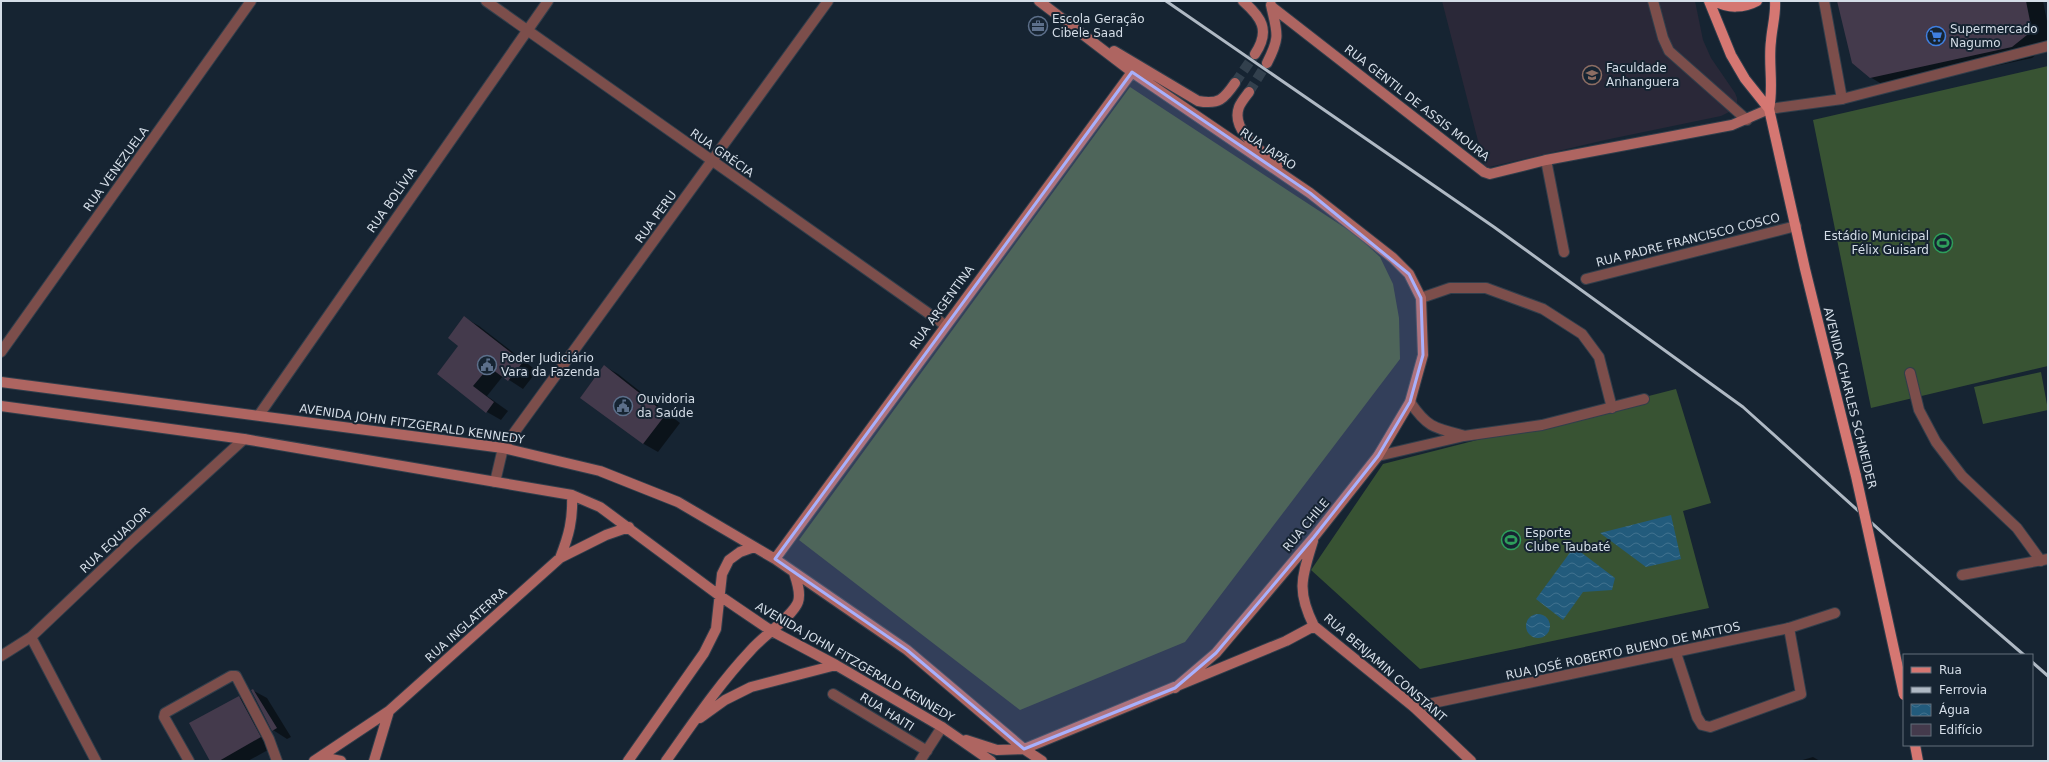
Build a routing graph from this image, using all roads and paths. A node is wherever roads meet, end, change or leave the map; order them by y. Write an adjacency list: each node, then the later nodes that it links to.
1 (251, 1): 33 (street, RUA VENEZUELA)
2 (486, 1): 14 (street, RUA GRÉCIA)
3 (548, 1): 14 (street, RUA BOLÍVIA)
4 (828, 1): 26 (street, RUA PERU)
5 (1039, 1): 15 (main road, RUA JAPÃO)
6 (1243, 1): 17 (main road)
7 (1653, 1): 24 (street)
8 (1709, 1): 23 (main road, AVENIDA CHARLES SCHNEIDER)
9 (1715, 1): 10 (main road)
10 (1757, 1)
11 (1775, 1): 23 (main road, AVENIDA CHARLES SCHNEIDER)
12 (1824, 1): 22 (street)
13 (1271, 4): 18 (main road); 25 (main road, RUA GENTIL DE ASSIS MOURA)
14 (527, 30): 26 (street, RUA GRÉCIA); 41 (street, RUA BOLÍVIA)
15 (1080, 30): 19 (main road, RUA JAPÃO); 20 (main road)
16 (2048, 46): 22 (street)
17 (1255, 54)
18 (1267, 63)
19 (1132, 72): 27 (main road, RUA JAPÃO); 32 (main road, RUA ARGENTINA)
20 (1235, 83)
21 (1249, 92): 27 (main road)
22 (1842, 99): 23 (street)
23 (1769, 109): 24 (main road, RUA GENTIL DE ASSIS MOURA); 28 (main road, AVENIDA CHARLES SCHNEIDER)
24 (1747, 120): 25 (main road, RUA GENTIL DE ASSIS MOURA)
25 (1546, 160): 29 (street)
26 (712, 162): 32 (street, RUA GRÉCIA); 44 (street, RUA PERU)
27 (1310, 193): 31 (main road, RUA JAPÃO)
28 (1796, 226): 30 (street, RUA PADRE FRANCISCO COSCO); 66 (main road, AVENIDA CHARLES SCHNEIDER, bridge)
29 (1564, 252)
30 (1586, 279)
31 (1421, 298): 34 (main road, RUA JAPÃO); 40 (street)
32 (945, 325): 52 (main road, RUA ARGENTINA)
33 (1, 352)
34 (1423, 355): 38 (main road, RUA CHILE)
35 (1910, 373): 53 (street)
36 (1, 382): 41 (main road, AVENIDA JOHN FITZGERALD KENNEDY)
37 (1644, 399): 40 (street)
38 (1410, 402): 42 (street); 45 (main road, RUA CHILE)
39 (1, 406): 43 (main road, AVENIDA JOHN FITZGERALD KENNEDY)
40 (1612, 408): 42 (street)
41 (259, 415): 44 (main road, AVENIDA JOHN FITZGERALD KENNEDY)
42 (1464, 436): 45 (street)
43 (244, 439): 46 (main road, AVENIDA JOHN FITZGERALD KENNEDY); 61 (street, RUA EQUADOR)
44 (503, 448): 46 (street); 50 (main road, AVENIDA JOHN FITZGERALD KENNEDY)
45 (1378, 456): 49 (main road, RUA CHILE)
46 (495, 482): 47 (main road, AVENIDA JOHN FITZGERALD KENNEDY)
47 (572, 495): 48 (main road, AVENIDA JOHN FITZGERALD KENNEDY); 51 (main road)
48 (629, 527): 51 (main road); 56 (main road, AVENIDA JOHN FITZGERALD KENNEDY)
49 (1314, 537): 58 (main road, RUA BENJAMIN CONSTANT); 65 (main road, RUA CHILE)
50 (754, 547): 52 (main road, AVENIDA JOHN FITZGERALD KENNEDY); 56 (main road)
51 (560, 558): 69 (main road, RUA INGLATERRA)
52 (775, 559): 54 (main road, AVENIDA JOHN FITZGERALD KENNEDY)
53 (2045, 560): 55 (street)
54 (794, 573): 60 (main road); 74 (main road, AVENIDA JOHN FITZGERALD KENNEDY)
55 (1962, 575)
56 (720, 596): 60 (main road, AVENIDA JOHN FITZGERALD KENNEDY); 82 (main road)
57 (1835, 613): 59 (street, RUA JOSÉ ROBERTO BUENO DE MATTOS)
58 (1314, 626): 65 (main road, RUA CHILE); 68 (main road, RUA BENJAMIN CONSTANT)
59 (1789, 628): 62 (street, RUA JOSÉ ROBERTO BUENO DE MATTOS); 62 (street)
60 (770, 630): 64 (main road, AVENIDA JOHN FITZGERALD KENNEDY); 70 (main road)
61 (31, 637): 63 (street, RUA EQUADOR); 76 (street)
62 (1676, 653): 68 (street, RUA JOSÉ ROBERTO BUENO DE MATTOS)
63 (1, 656)
64 (836, 664): 70 (main road); 71 (main road, AVENIDA JOHN FITZGERALD KENNEDY)
65 (1174, 688): 74 (main road, RUA CHILE)
66 (1903, 690)
67 (833, 694): 75 (street, RUA HAITI)
68 (1414, 708): 87 (main road, RUA BENJAMIN CONSTANT)
69 (389, 711): 79 (main road, RUA INGLATERRA); 81 (main road)
70 (692, 724): 83 (main road)
71 (942, 727): 72 (main road, AVENIDA JOHN FITZGERALD KENNEDY); 75 (street)
72 (957, 737): 74 (main road); 85 (main road, AVENIDA JOHN FITZGERALD KENNEDY)
73 (1915, 746): 88 (main road)
74 (1024, 749): 86 (main road, AVENIDA JOHN FITZGERALD KENNEDY)
75 (927, 751): 84 (street)
76 (96, 761)
77 (190, 761): 78 (street)
78 (277, 761)
79 (315, 761): 80 (main road)
80 (341, 761)
81 (374, 761)
82 (628, 761)
83 (666, 761)
84 (920, 761)
85 (991, 761)
86 (1042, 761)
87 (1471, 761)
88 (1918, 761)

